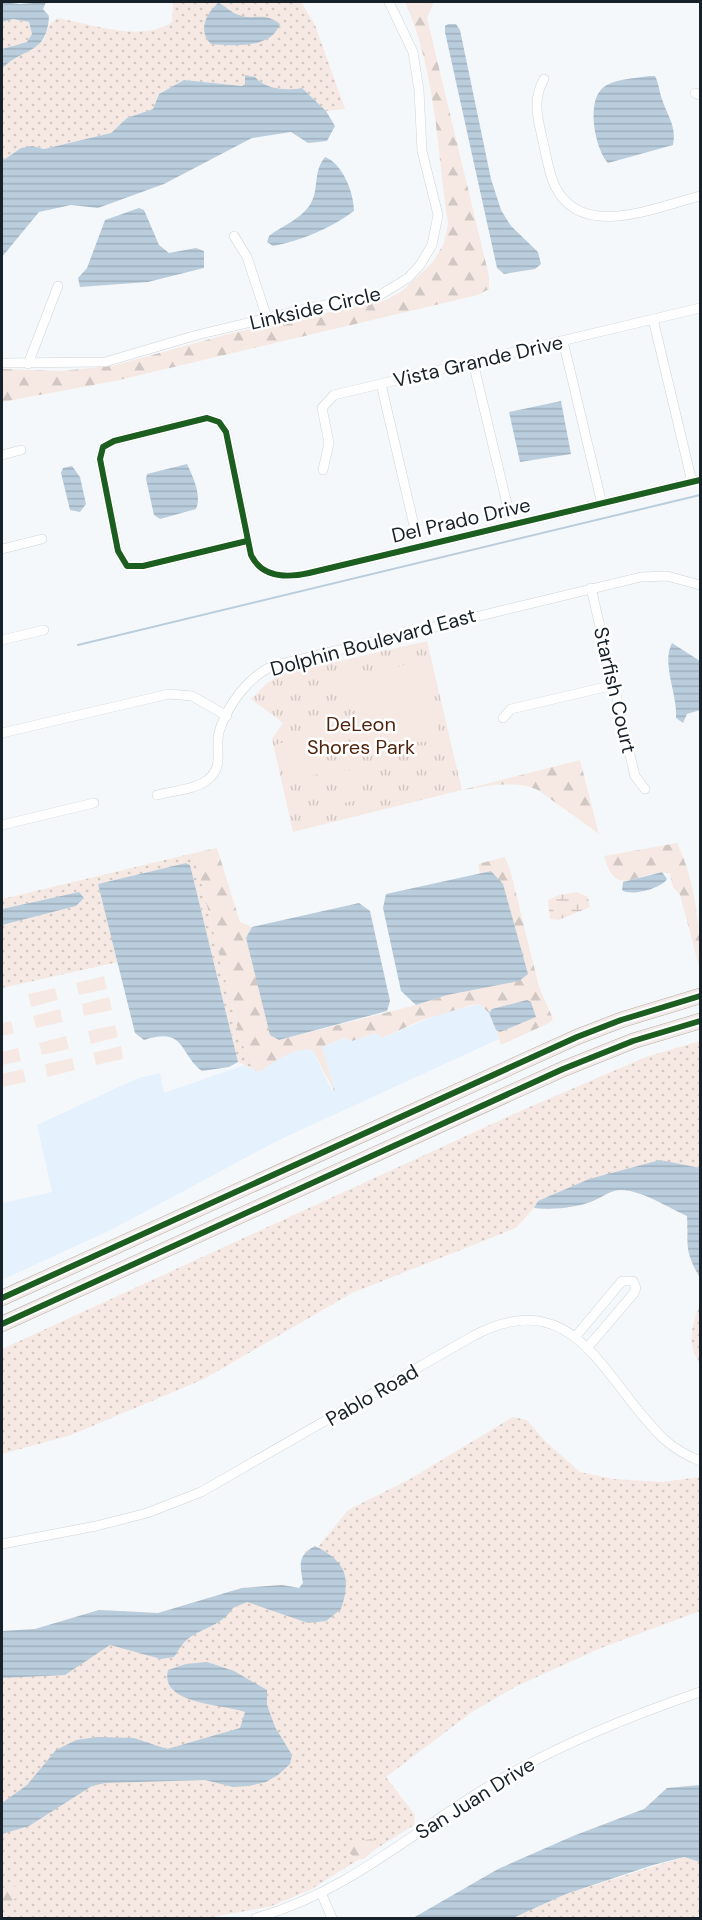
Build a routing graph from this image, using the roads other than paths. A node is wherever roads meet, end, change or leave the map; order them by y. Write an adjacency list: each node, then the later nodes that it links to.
1 (389, 2): 7 (street, Linkside Circle)
2 (544, 79): 3 (street)
3 (700, 196)
4 (234, 236): 7 (street)
5 (58, 286): 12 (street)
6 (700, 308): 8 (street, Vista Grande Drive)
7 (267, 318): 12 (street, Linkside Circle)
8 (653, 319): 9 (street, Vista Grande Drive); 17 (street)
9 (563, 341): 10 (street, Vista Grande Drive); 18 (street)
10 (473, 362): 13 (street, Vista Grande Drive); 19 (street)
11 (2, 363): 12 (street, Linkside Circle)
12 (28, 364)
13 (381, 384): 16 (street, Vista Grande Drive); 22 (street)
14 (21, 450): 15 (street)
15 (2, 455)
16 (323, 470)
17 (696, 481): 18 (street, Del Prado Drive)
18 (602, 504): 19 (street, Del Prado Drive)
19 (512, 525): 22 (street, Del Prado Drive)
20 (42, 539): 23 (street)
21 (247, 541): 21 (street, Del Prado Drive); 22 (street, Del Prado Drive)
22 (420, 547)
23 (2, 549)
24 (700, 585): 25 (street, Dolphin Boulevard East)
25 (591, 588): 28 (street, Starfish Court); 29 (street, Dolphin Boulevard East)
26 (44, 630): 27 (street)
27 (2, 640)
28 (614, 686): 30 (street); 32 (street, Starfish Court)
29 (227, 716): 31 (street); 33 (street, Dolphin Boulevard East)
30 (503, 718)
31 (2, 733)
32 (645, 789)
33 (157, 795)
34 (94, 802): 35 (street)
35 (2, 825)
36 (700, 996): 38 (main road)
37 (700, 1021): 39 (main road)
38 (2, 1298)
39 (2, 1324)
40 (576, 1336): 41 (street, Pablo Road); 41 (street); 43 (street, Pablo Road)
41 (588, 1347): 42 (street, Pablo Road)
42 (700, 1461)
43 (2, 1544)
44 (700, 1692): 45 (street, San Juan Drive)
45 (322, 1895): 46 (street, San Juan Drive); 47 (street)
46 (256, 1918)
47 (332, 1918)

